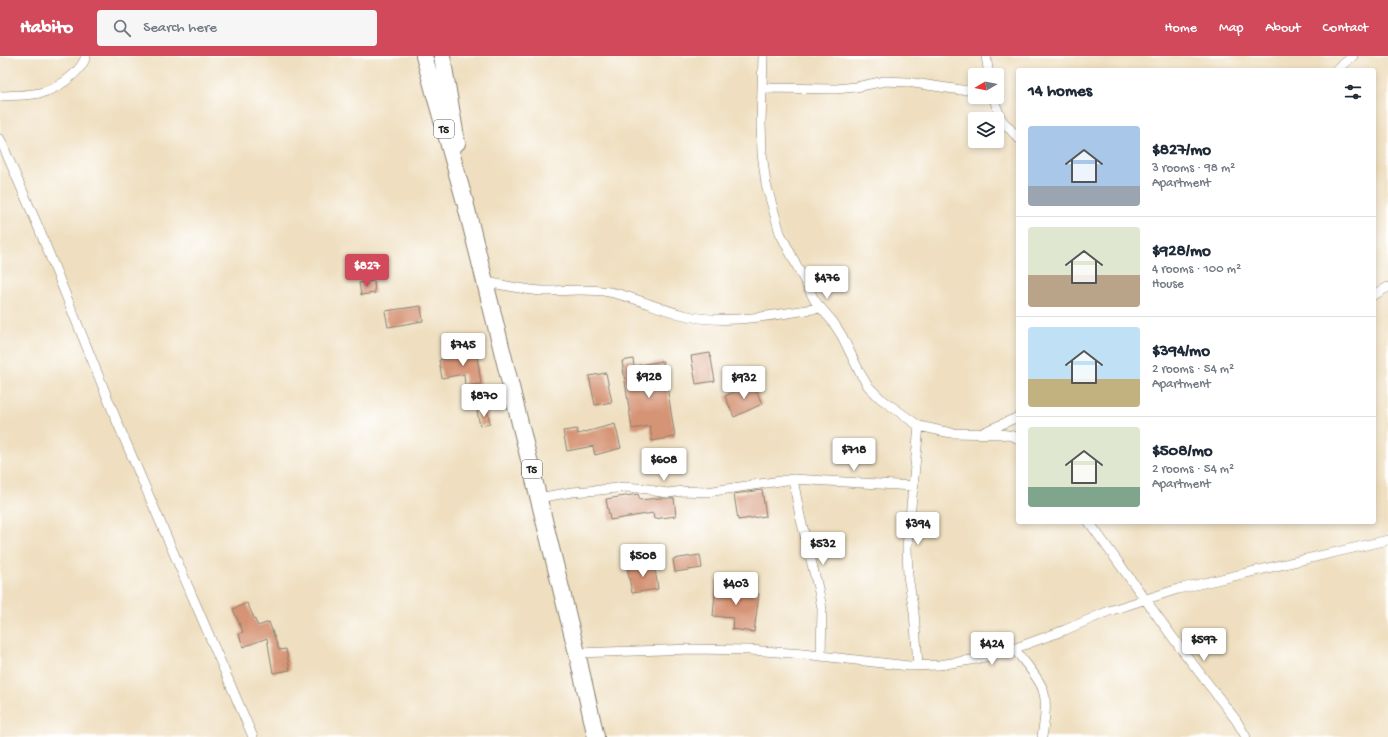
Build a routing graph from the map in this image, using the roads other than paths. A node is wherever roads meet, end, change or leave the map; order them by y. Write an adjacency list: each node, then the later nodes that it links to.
1 (86, 56): 11 (street)
2 (424, 56): 15 (highway, T5)
3 (442, 56): 15 (highway, T5)
4 (763, 56): 9 (street)
5 (986, 56): 7 (street)
6 (1353, 56): 8 (street)
7 (988, 68)
8 (1338, 68)
9 (763, 88): 10 (street); 19 (street)
10 (968, 90)
11 (0, 96)
12 (996, 104): 13 (street)
13 (1016, 136)
14 (0, 139): 34 (street)
15 (465, 202): 16 (highway, T5)
16 (486, 282): 19 (street); 26 (highway, T5)
17 (1388, 286): 18 (street)
18 (1376, 294)
19 (820, 308): 21 (street)
20 (1016, 418): 22 (street)
21 (919, 426): 22 (street); 25 (street)
22 (981, 434): 23 (street)
23 (1016, 438)
24 (793, 479): 25 (street); 26 (street); 32 (street)
25 (914, 486): 33 (street)
26 (538, 498): 31 (highway, T5)
27 (1091, 524): 29 (street)
28 (1388, 540): 29 (street)
29 (1145, 599): 30 (street); 37 (street)
30 (1014, 648): 33 (street); 36 (street)
31 (577, 653): 32 (street); 35 (highway, T5)
32 (821, 656): 33 (street)
33 (918, 666)
34 (253, 737)
35 (596, 737)
36 (1042, 737)
37 (1246, 737)

